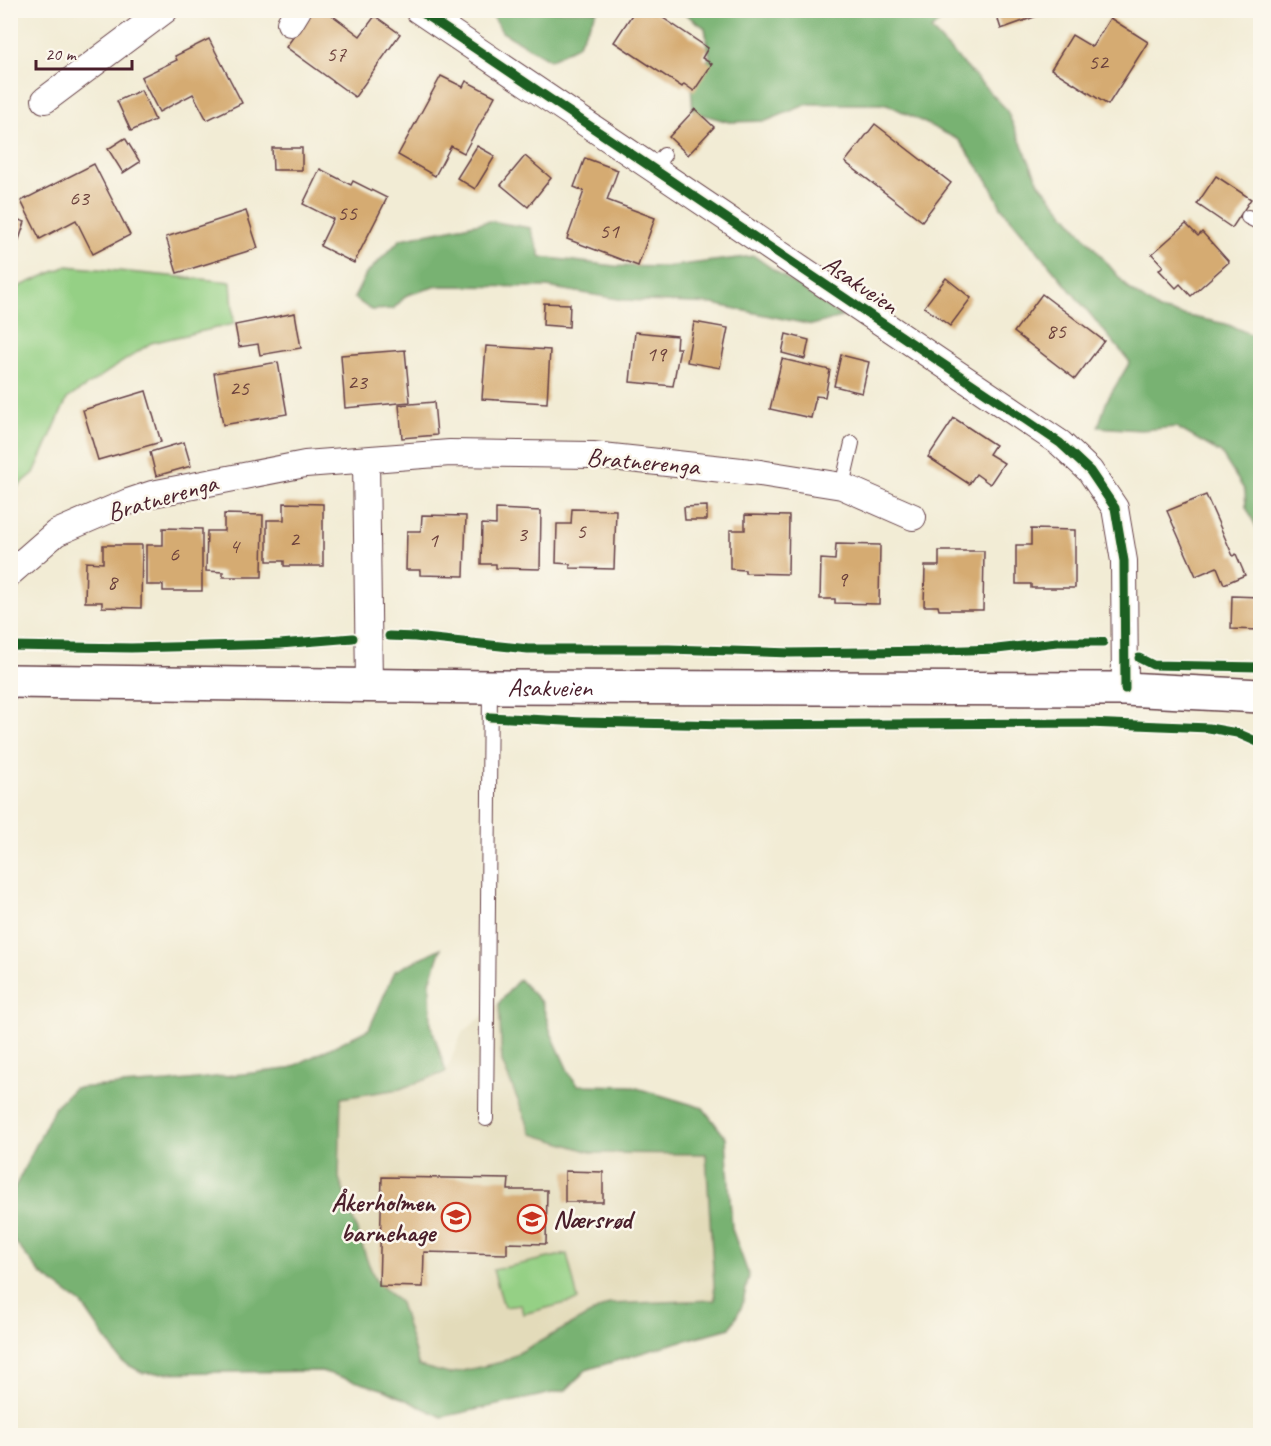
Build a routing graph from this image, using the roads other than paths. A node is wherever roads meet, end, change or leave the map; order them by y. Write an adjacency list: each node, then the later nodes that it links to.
1 (165, 10): 3 (street)
2 (418, 10): 12 (street, Asakveien)
3 (45, 100)
4 (852, 443): 6 (lane)
5 (366, 459): 6 (street, Bratnerenga); 8 (street, Bratnerenga); 10 (street)
6 (842, 486): 7 (street, Bratnerenga)
7 (913, 517)
8 (10, 573)
9 (10, 681): 10 (main road, Asakveien)
10 (369, 684): 11 (main road, Asakveien)
11 (490, 687): 12 (main road, Asakveien); 14 (lane)
12 (1125, 689): 13 (main road, Asakveien)
13 (1260, 696)
14 (486, 1119)

